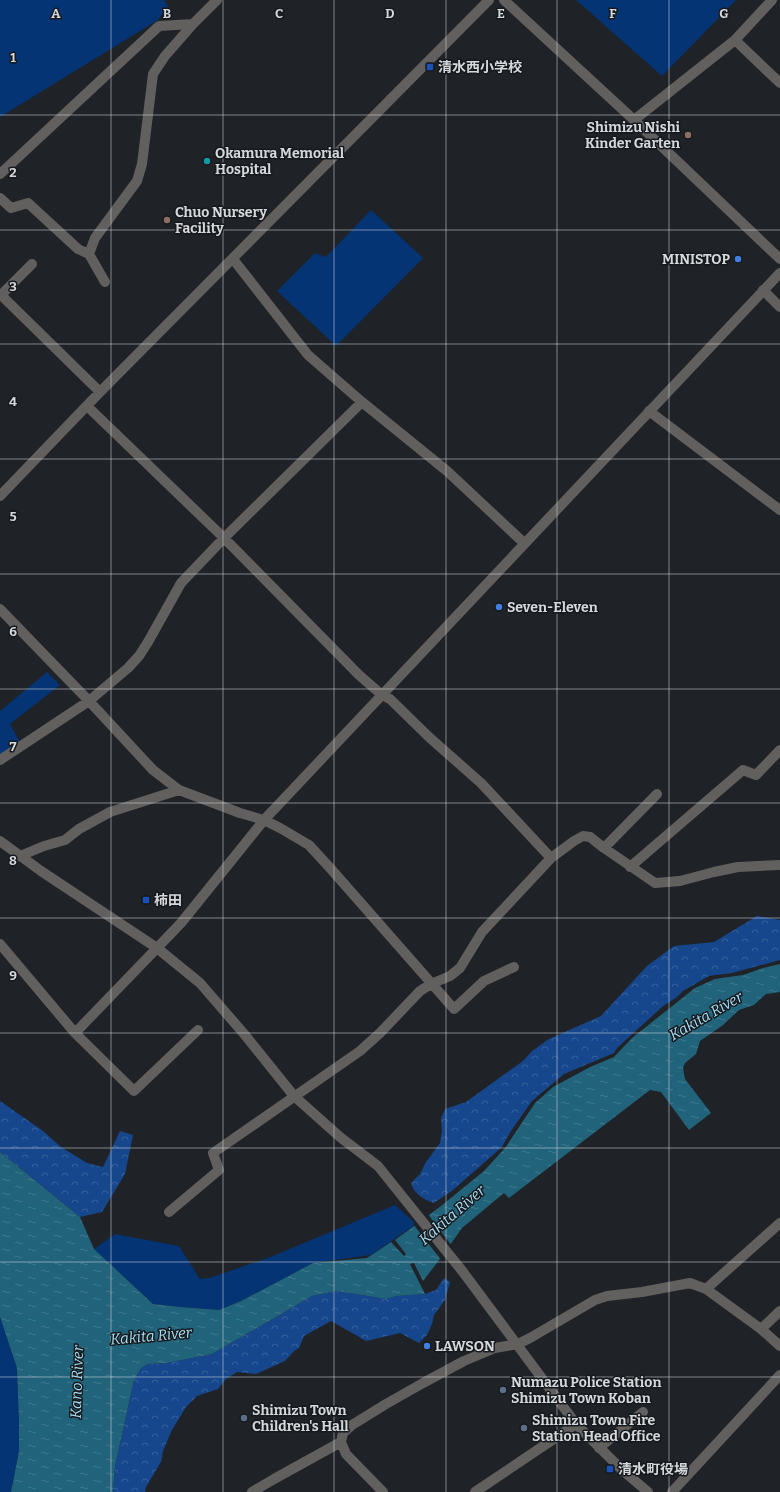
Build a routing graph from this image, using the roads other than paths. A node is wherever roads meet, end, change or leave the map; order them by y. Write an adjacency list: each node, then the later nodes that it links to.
1 (217, 0): 5 (street)
2 (488, 0): 12 (street)
3 (504, 0): 8 (street)
4 (772, 0): 6 (street)
5 (193, 24): 9 (street); 11 (street)
6 (735, 40): 7 (street); 8 (street)
7 (780, 83)
8 (634, 120): 13 (street)
9 (0, 174)
10 (0, 198): 11 (street)
11 (89, 254): 16 (street)
12 (233, 259): 20 (street); 21 (street)
13 (780, 259)
14 (32, 264): 18 (street)
15 (780, 272): 17 (street)
16 (105, 282)
17 (763, 290): 19 (street); 23 (street)
18 (0, 294): 20 (street)
19 (780, 306)
20 (100, 392): 22 (street)
21 (362, 402): 26 (street); 27 (street)
22 (87, 406): 24 (street); 26 (street)
23 (649, 411): 25 (street); 27 (street)
24 (0, 496)
25 (780, 510)
26 (224, 538): 29 (street); 30 (street)
27 (524, 543): 29 (street)
28 (0, 609): 30 (street)
29 (382, 695): 35 (street); 39 (street)
30 (89, 701): 32 (street); 33 (street)
31 (780, 750): 41 (street)
32 (0, 760)
33 (179, 790): 35 (street); 38 (street)
34 (657, 794): 37 (street)
35 (264, 820): 43 (street); 45 (street)
36 (0, 841): 38 (street)
37 (604, 848): 39 (street); 41 (street)
38 (20, 856): 43 (street)
39 (551, 858): 45 (street)
40 (780, 865): 41 (street)
41 (630, 867)
42 (0, 944): 47 (street)
43 (157, 948): 47 (street); 48 (street)
44 (514, 966): 45 (street)
45 (431, 984): 48 (street)
46 (198, 1030): 47 (street)
47 (75, 1033)
48 (294, 1096): 49 (street); 54 (street)
49 (169, 1212)
50 (780, 1223): 51 (street)
51 (706, 1289): 53 (street); 54 (street)
52 (780, 1311): 53 (street)
53 (761, 1329): 55 (street)
54 (518, 1344): 58 (street); 59 (street)
55 (780, 1346)
56 (780, 1375): 65 (street)
57 (643, 1412): 60 (street)
58 (576, 1424): 60 (street); 63 (street)
59 (341, 1442): 61 (street); 62 (street)
60 (599, 1448): 64 (street)
61 (252, 1492)
62 (383, 1492)
63 (475, 1492)
64 (648, 1492)
65 (672, 1492)

